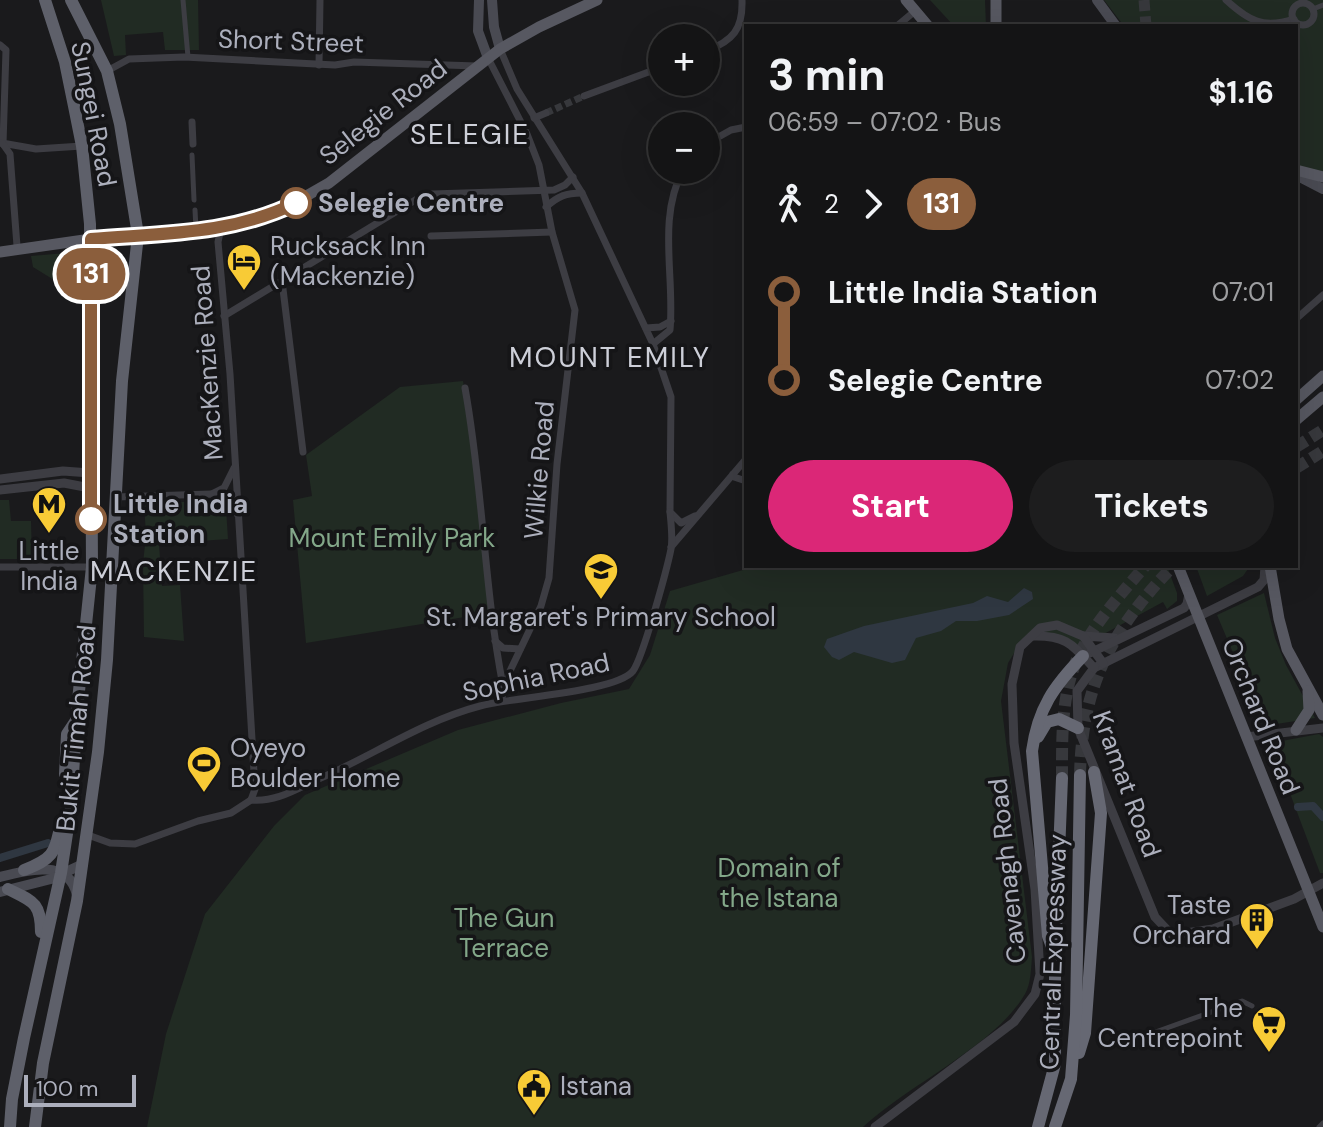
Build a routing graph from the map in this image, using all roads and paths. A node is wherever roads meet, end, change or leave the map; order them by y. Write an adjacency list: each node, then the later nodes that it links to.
1 (45, 0): 41 (highway, Sungei Road)
2 (71, 0): 31 (highway, Bukit Timah Road)
3 (183, 0): 27 (street)
4 (320, 0): 29 (street)
5 (479, 0): 28 (main road)
6 (492, 0): 26 (main road)
7 (597, 0): 26 (main road, Selegie Road)
8 (742, 0): 25 (street)
9 (906, 0): 16 (main road)
10 (996, 0): 20 (main road)
11 (1097, 0): 21 (main road)
12 (1226, 0): 22 (street)
13 (1304, 2): 15 (street); 17 (street)
14 (1323, 5): 15 (street)
15 (1313, 9): 17 (street)
16 (915, 11): 18 (street); 19 (main road)
17 (1294, 19): 23 (street)
18 (899, 24)
19 (926, 24)
20 (996, 24)
21 (1115, 24)
22 (1262, 24)
23 (1279, 24)
24 (0, 45): 40 (street)
25 (720, 45)
26 (500, 49): 28 (main road, Selegie Road); 35 (street, Sophia Road)
27 (188, 57): 29 (street, Short Street); 31 (street, Short Street)
28 (488, 58): 30 (main road, Selegie Road); 48 (street, Wilkie Road)
29 (319, 65): 30 (street, Short Street)
30 (477, 66): 54 (main road, Selegie Road)
31 (107, 71): 57 (highway, Bukit Timah Road)
32 (648, 72): 33 (street)
33 (584, 96)
34 (546, 113): 35 (street)
35 (534, 118): 45 (street, Sophia Road)
36 (192, 122): 39 (street)
37 (744, 127): 38 (street)
38 (720, 136)
39 (193, 144)
40 (4, 145): 41 (street); 60 (street)
41 (82, 146): 59 (highway, Sungei Road)
42 (192, 155): 51 (street)
43 (1298, 173): 46 (main road)
44 (1298, 174): 49 (main road)
45 (573, 177): 48 (street); 50 (street, Sophia Road)
46 (1323, 177)
47 (676, 184): 66 (street)
48 (543, 189): 52 (street, Wilkie Road); 62 (street)
49 (1323, 189)
50 (582, 193): 52 (street); 67 (street, Sophia Road)
51 (194, 200)
52 (546, 207): 56 (street, Wilkie Road)
53 (195, 210): 55 (street)
54 (221, 228): 55 (main road, Selegie Road); 64 (street, MacKenzie Road)
55 (196, 231): 57 (main road, Selegie Road)
56 (552, 232): 58 (street); 103 (street, Wilkie Road)
57 (138, 235): 59 (main road, Selegie Road); 87 (highway, Bukit Timah Road)
58 (431, 236)
59 (91, 239): 60 (main road, Selegie Road); 78 (highway, Bukit Timah Road)
60 (18, 247): 61 (main road, Selegie Road)
61 (0, 252)
62 (282, 281): 64 (street); 75 (street)
63 (1323, 295): 65 (street)
64 (224, 316): 77 (street, MacKenzie Road)
65 (1298, 317)
66 (671, 321): 67 (street); 68 (street)
67 (646, 328): 68 (street, Sophia Road)
68 (653, 344): 88 (street, Sophia Road)
69 (1323, 376): 70 (main road)
70 (1311, 387): 72 (main road); 73 (main road)
71 (465, 388): 102 (street)
72 (1298, 398)
73 (1322, 398): 74 (main road)
74 (1298, 418)
75 (303, 452)
76 (744, 461): 79 (street)
77 (235, 466): 86 (street); 89 (street, MacKenzie Road)
78 (90, 473): 80 (street); 84 (highway, Bukit Timah Road)
79 (733, 474): 82 (street); 90 (street)
80 (20, 477): 81 (street); 83 (street)
81 (0, 479)
82 (744, 481)
83 (21, 488): 84 (street); 85 (street)
84 (90, 488): 93 (highway, Bukit Timah Road)
85 (0, 490)
86 (211, 494): 87 (street); 89 (street)
87 (116, 497): 120 (highway, Bukit Timah Road)
88 (670, 508): 90 (street); 91 (street, Sophia Road)
89 (237, 514): 119 (street, MacKenzie Road)
90 (695, 516): 91 (street)
91 (671, 547): 108 (street, Sophia Road)
92 (0, 567): 93 (street)
93 (92, 567): 110 (highway, Bukit Timah Road)
94 (1179, 568): 97 (main road, Orchard Road)
95 (1267, 568): 98 (street)
96 (1268, 568): 106 (main road)
97 (1189, 594): 98 (main road, Orchard Road); 101 (street)
98 (1197, 617): 105 (street); 114 (main road, Orchard Road)
99 (1032, 636): 100 (street); 104 (street); 139 (street, Cavenagh Road)
100 (1083, 636): 101 (street); 104 (street)
101 (1120, 638): 104 (street)
102 (494, 639): 103 (street); 107 (street)
103 (520, 649): 107 (street, Wilkie Road)
104 (1089, 654): 105 (street); 115 (highway)
105 (1098, 665): 111 (street, Kramat Road)
106 (1307, 687): 109 (main road); 113 (main road)
107 (503, 689): 108 (street, Wilkie Road)
108 (501, 701): 119 (street, Sophia Road)
109 (1323, 715)
110 (77, 719): 122 (highway); 123 (highway, Bukit Timah Road)
111 (1078, 728): 115 (highway); 116 (street, Kramat Road)
112 (1323, 728): 113 (street)
113 (1296, 730): 114 (street)
114 (1246, 737): 127 (main road, Orchard Road)
115 (1032, 751): 132 (highway)
116 (1094, 772): 127 (street, Kramat Road); 136 (highway)
117 (1080, 775): 136 (highway, Central Expressway)
118 (1062, 778): 132 (highway, Central Expressway)
119 (251, 800): 120 (street)
120 (88, 835): 121 (highway, Bukit Timah Road)
121 (83, 864): 123 (main road); 128 (highway, Bukit Timah Road)
122 (24, 870): 123 (main road); 124 (main road)
123 (61, 873): 126 (main road); 128 (main road); 131 (highway, Bukit Timah Road)
124 (0, 877)
125 (1323, 883): 127 (street)
126 (4, 890): 133 (highway)
127 (1308, 892): 129 (main road, Orchard Road)
128 (77, 901): 130 (highway, Bukit Timah Road)
129 (1323, 927)
130 (71, 929): 131 (highway); 138 (highway, Bukit Timah Road)
131 (46, 937): 133 (highway, Bukit Timah Road)
132 (1055, 953): 140 (highway, Central Expressway)
133 (41, 960): 137 (highway, Bukit Timah Road)
134 (1252, 1006): 135 (street)
135 (1150, 1034)
136 (1071, 1079): 141 (highway, Central Expressway)
137 (10, 1127)
138 (35, 1127)
139 (875, 1127)
140 (1038, 1127)
141 (1055, 1127)

